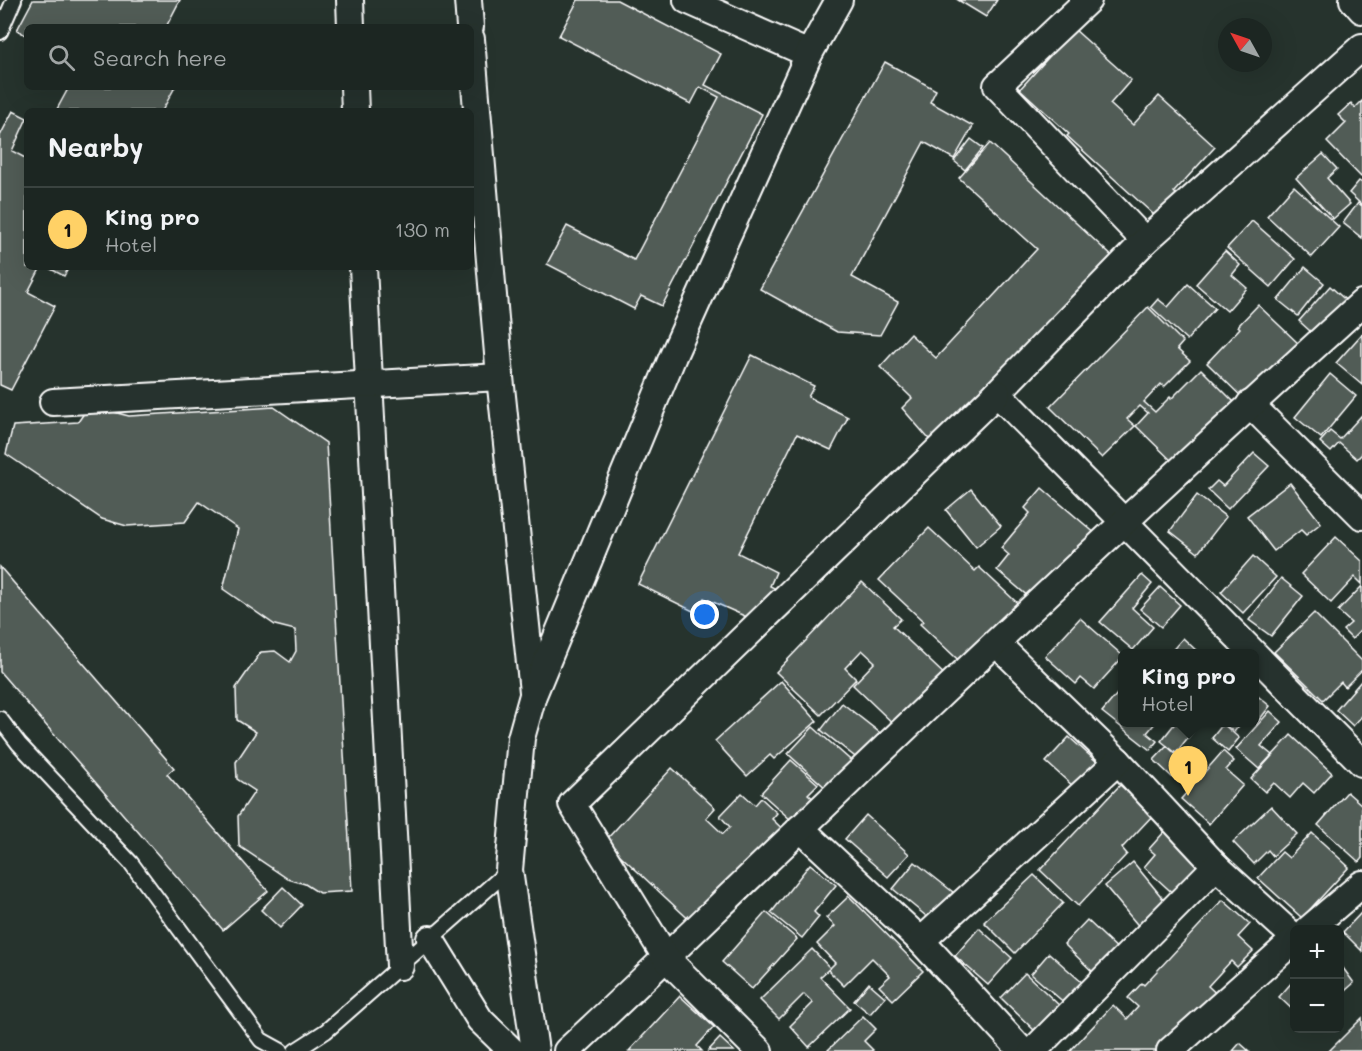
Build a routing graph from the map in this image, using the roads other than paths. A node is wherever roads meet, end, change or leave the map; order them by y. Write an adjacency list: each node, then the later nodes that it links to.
1 (14, 0): 11 (lane)
2 (350, 0): 9 (street)
3 (468, 0): 10 (street)
4 (687, 0): 13 (street)
5 (839, 0): 13 (street)
6 (1088, 0): 17 (street)
7 (1353, 0): 8 (street)
8 (1362, 10)
9 (351, 24)
10 (470, 24)
11 (0, 32)
12 (1362, 47): 17 (street)
13 (809, 54): 30 (street)
14 (474, 74): 20 (street)
15 (354, 90): 16 (street)
16 (355, 108)
17 (1145, 241): 22 (street)
18 (363, 270): 21 (street)
19 (1362, 303): 24 (street)
20 (500, 377): 21 (street); 30 (street)
21 (369, 384): 23 (street); 44 (street)
22 (997, 393): 26 (street); 43 (street)
23 (53, 402)
24 (1250, 404): 25 (street); 26 (street)
25 (1362, 516)
26 (1124, 521): 27 (street); 28 (street)
27 (996, 643): 32 (street); 34 (street)
28 (1250, 649)
29 (1259, 658): 33 (street)
30 (533, 695): 36 (street)
31 (0, 719): 45 (lane)
32 (1118, 760): 35 (street); 41 (street)
33 (1362, 763)
34 (800, 828): 41 (street); 43 (street)
35 (1216, 866): 39 (street); 52 (street)
36 (509, 870): 40 (lane); 48 (street)
37 (1362, 884): 38 (street)
38 (1314, 925)
39 (1290, 935)
40 (430, 939): 44 (lane); 47 (street)
41 (921, 941): 51 (street)
42 (1290, 943): 53 (street)
43 (666, 959): 49 (street); 50 (street)
44 (400, 966): 46 (lane)
45 (281, 1051)
46 (295, 1051)
47 (512, 1051)
48 (535, 1051)
49 (567, 1051)
50 (759, 1051)
51 (1022, 1051)
52 (1033, 1051)
53 (1170, 1051)

